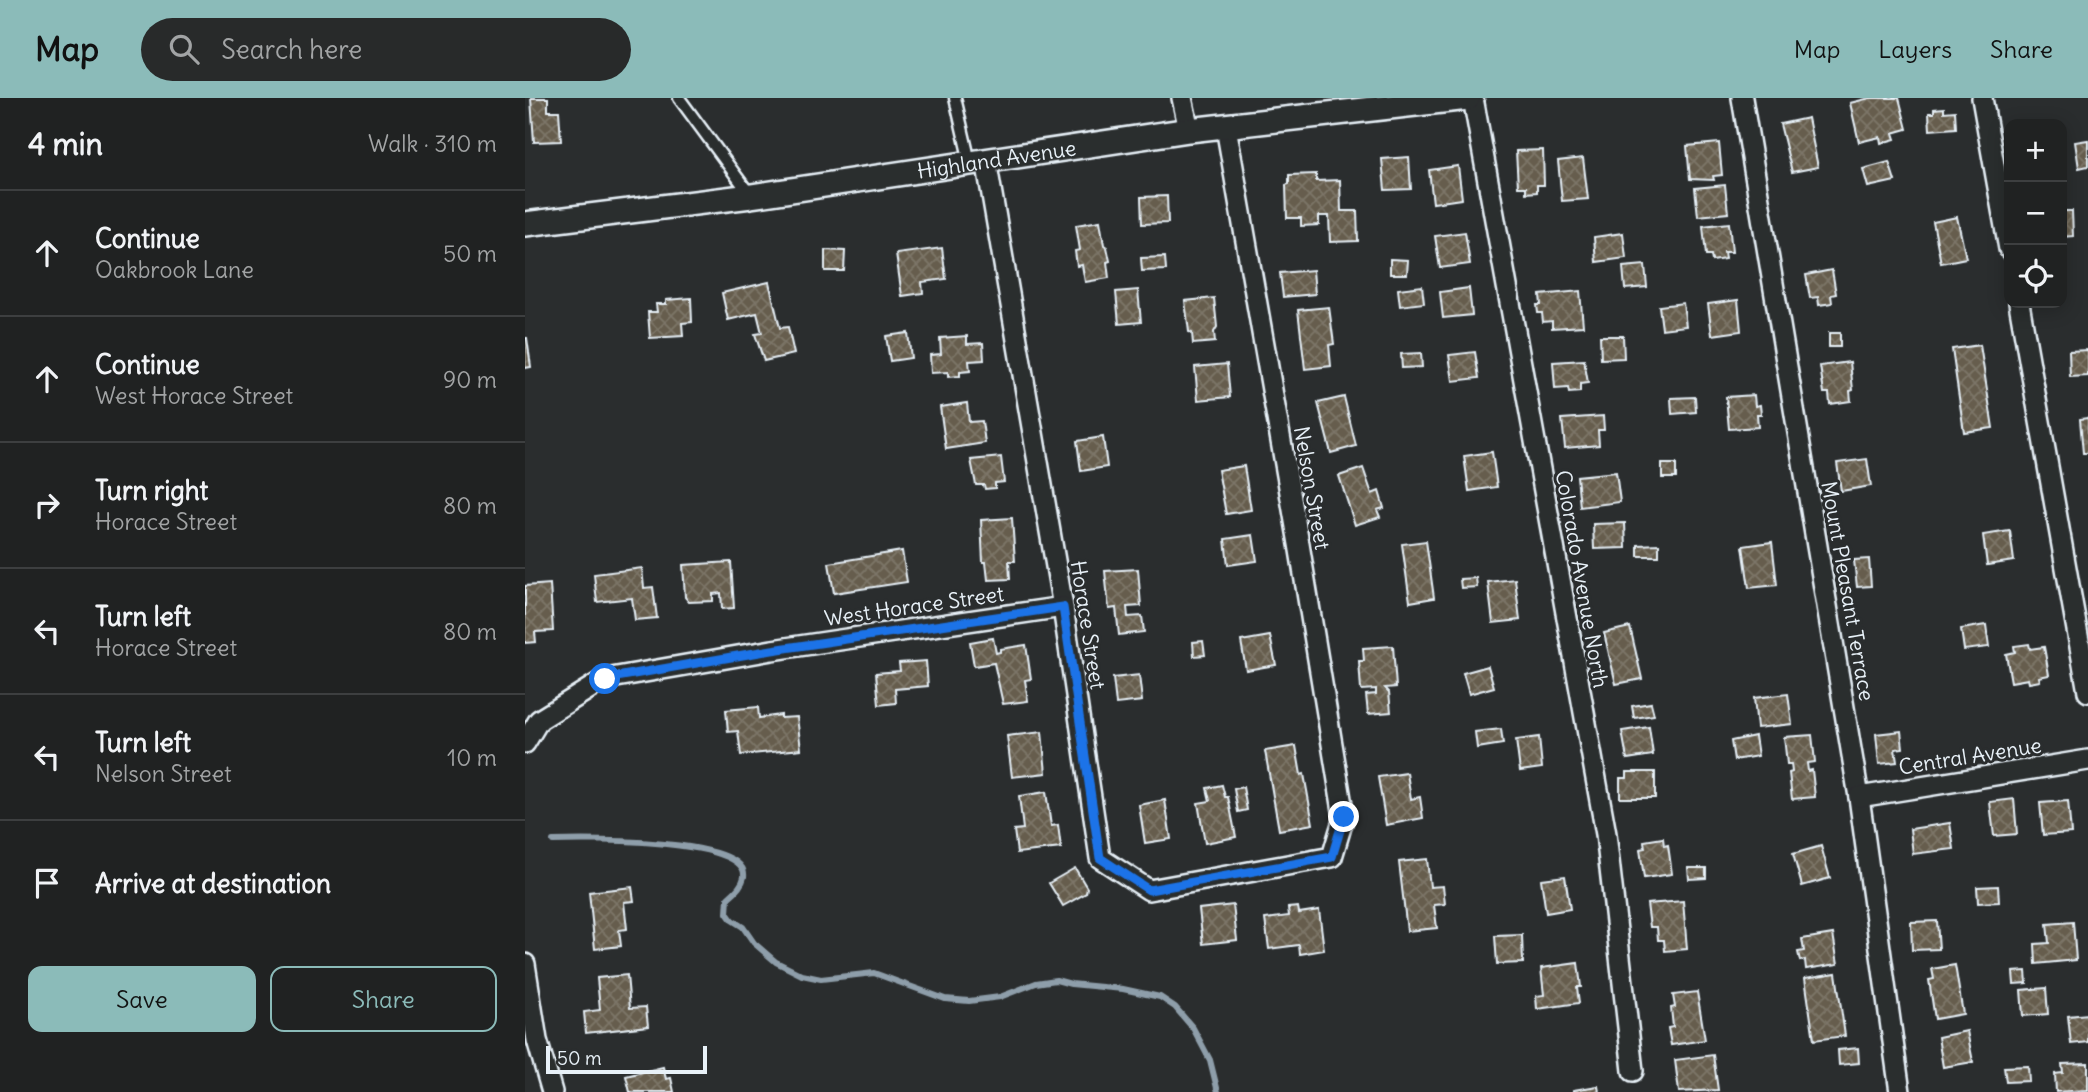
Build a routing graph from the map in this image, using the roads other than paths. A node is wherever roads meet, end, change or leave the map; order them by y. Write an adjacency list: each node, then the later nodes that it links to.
1 (679, 98): 10 (lane)
2 (955, 98): 9 (lane)
3 (1182, 98): 8 (street)
4 (1470, 98): 7 (street, Highland Avenue); 21 (street, Colorado Avenue North)
5 (1742, 98): 18 (street, Mount Pleasant Terrace)
6 (1982, 98): 12 (street)
7 (1226, 127): 8 (street, Highland Avenue); 19 (street, Nelson Street)
8 (1189, 131): 9 (street, Highland Avenue)
9 (978, 161): 10 (street, Highland Avenue); 14 (street, Horace Street)
10 (751, 196): 11 (street, Highland Avenue)
11 (525, 224)
12 (2008, 245)
13 (2020, 308): 15 (street)
14 (1063, 607): 16 (street, West Horace Street); 19 (street, Horace Street)
15 (2088, 692)
16 (525, 743)
17 (2088, 760): 18 (street, Central Avenue)
18 (1859, 797): 23 (street, Mount Pleasant Terrace)
19 (1332, 857)
20 (525, 964): 22 (street)
21 (1633, 1071)
22 (552, 1092)
23 (1900, 1092)

